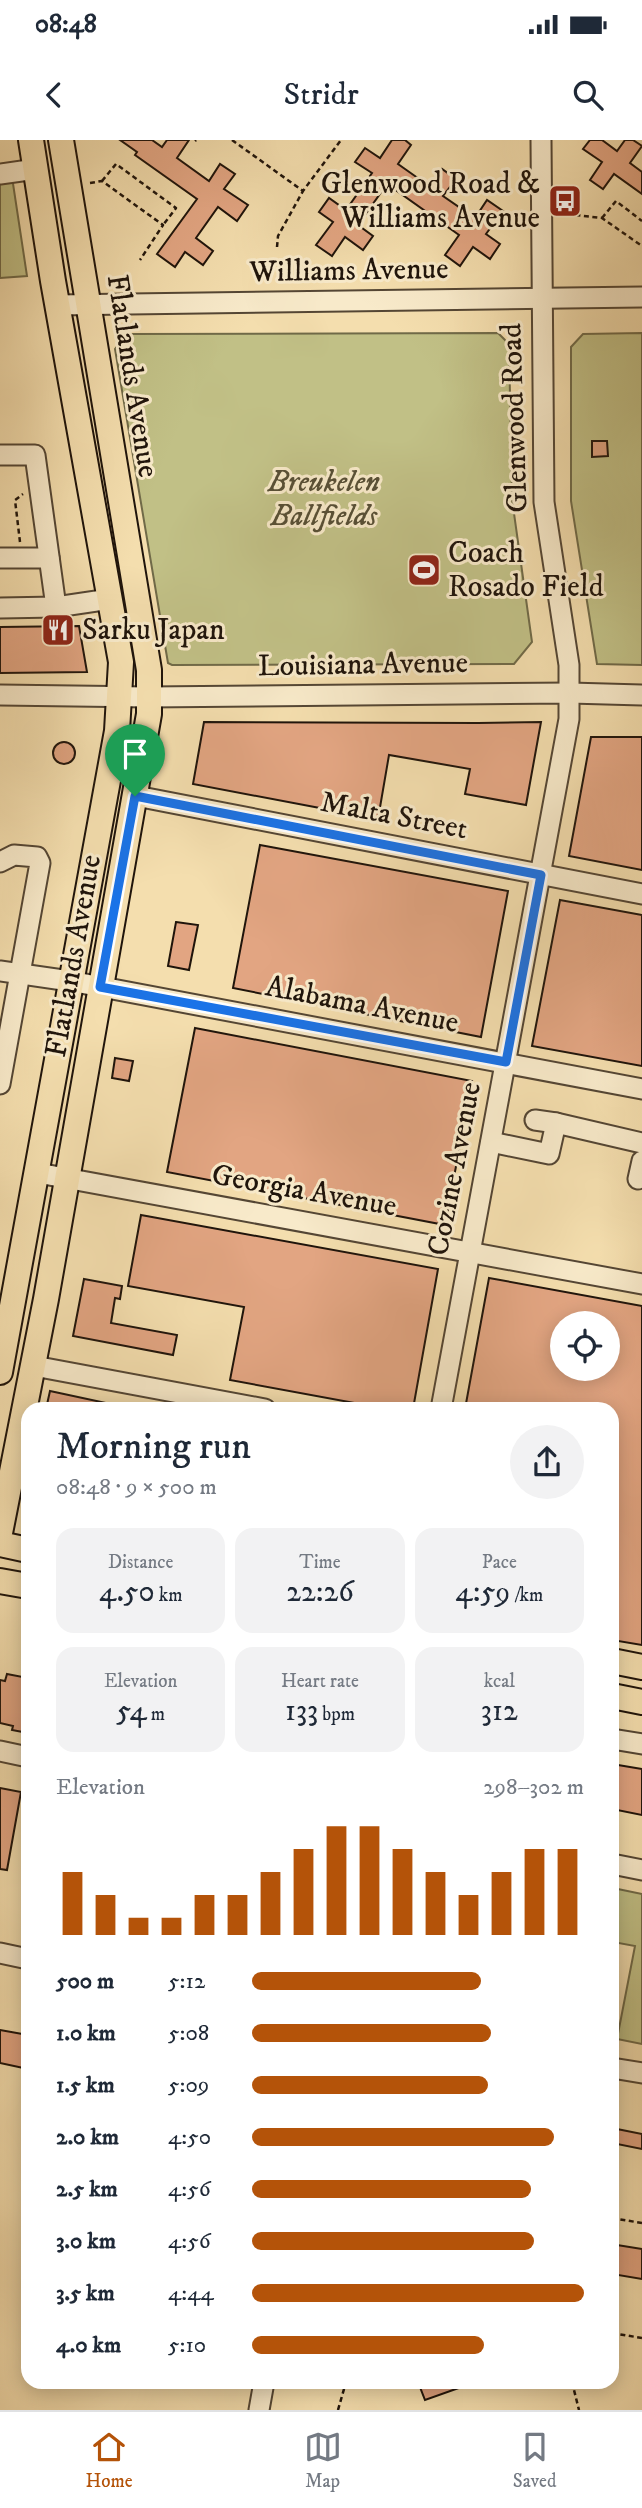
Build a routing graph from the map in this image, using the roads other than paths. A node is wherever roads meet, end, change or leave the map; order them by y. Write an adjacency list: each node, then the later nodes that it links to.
1 (31, 140): 4 (main road, Flatlands Avenue)
2 (61, 140): 9 (main road, Flatlands Avenue)
3 (541, 140): 7 (street, Glenwood Road)
4 (36, 169): 5 (street); 8 (main road, Flatlands Avenue)
5 (0, 174)
6 (642, 297): 7 (street, Williams Avenue)
7 (542, 298): 9 (street, Williams Avenue); 16 (street, Glenwood Road)
8 (57, 305): 9 (street, Williams Avenue); 13 (main road, Flatlands Avenue)
9 (88, 305): 20 (main road, Flatlands Avenue)
10 (0, 455): 12 (street)
11 (0, 558): 12 (street)
12 (50, 558): 14 (street)
13 (110, 599): 14 (street); 19 (main road, Flatlands Avenue)
14 (56, 607): 15 (street)
15 (0, 608)
16 (570, 693): 18 (street, Louisiana Avenue); 20 (street, Louisiana Avenue); 23 (street, Cozine Avenue)
17 (0, 695): 19 (street, Louisiana Avenue)
18 (642, 695)
19 (120, 697): 20 (street, Louisiana Avenue); 27 (main road, Flatlands Avenue)
20 (148, 697): 21 (main road, Flatlands Avenue)
21 (135, 796): 23 (street, Malta Street); 28 (main road, Flatlands Avenue)
22 (0, 862): 26 (street)
23 (541, 875): 24 (street, Malta Street); 29 (street, Cozine Avenue)
24 (642, 894)
25 (0, 971): 26 (street, Alabama Avenue)
26 (20, 974): 27 (street, Alabama Avenue); 30 (street)
27 (70, 981): 28 (street, Alabama Avenue); 36 (main road, Flatlands Avenue)
28 (100, 987): 29 (street, Alabama Avenue); 37 (main road, Flatlands Avenue)
29 (506, 1062): 31 (street, Alabama Avenue); 34 (street, Cozine Avenue)
30 (0, 1084)
31 (642, 1089)
32 (535, 1120): 33 (street)
33 (556, 1123): 34 (street); 35 (street)
34 (491, 1142): 38 (street, Cozine Avenue)
35 (642, 1143)
36 (37, 1172): 37 (street, Georgia Avenue); 41 (main road, Flatlands Avenue)
37 (68, 1178): 38 (street, Georgia Avenue); 40 (main road, Flatlands Avenue)
38 (470, 1252): 39 (street, Georgia Avenue); 44 (street, Cozine Avenue)
39 (642, 1284)
40 (34, 1366): 42 (main road, Flatlands Avenue); 43 (street)
41 (0, 1373)
42 (27, 1402)
43 (227, 1402)
44 (442, 1402)
45 (21, 1430): 46 (main road, Flatlands Avenue)
46 (0, 1533)
47 (0, 1544): 48 (main road)
48 (21, 1548)
49 (0, 1581): 50 (main road)
50 (21, 1585)
51 (619, 1662): 52 (main road)
52 (642, 1667)
53 (619, 1697): 54 (main road)
54 (642, 1702)
55 (619, 1740): 56 (street)
56 (642, 1744)
57 (0, 1751): 58 (street)
58 (21, 1756)
59 (619, 1865): 60 (street)
60 (642, 1870)
61 (0, 1953): 62 (street)
62 (21, 1958)
63 (619, 2069): 64 (street)
64 (642, 2073)
65 (263, 2389): 66 (street)
66 (259, 2410)

